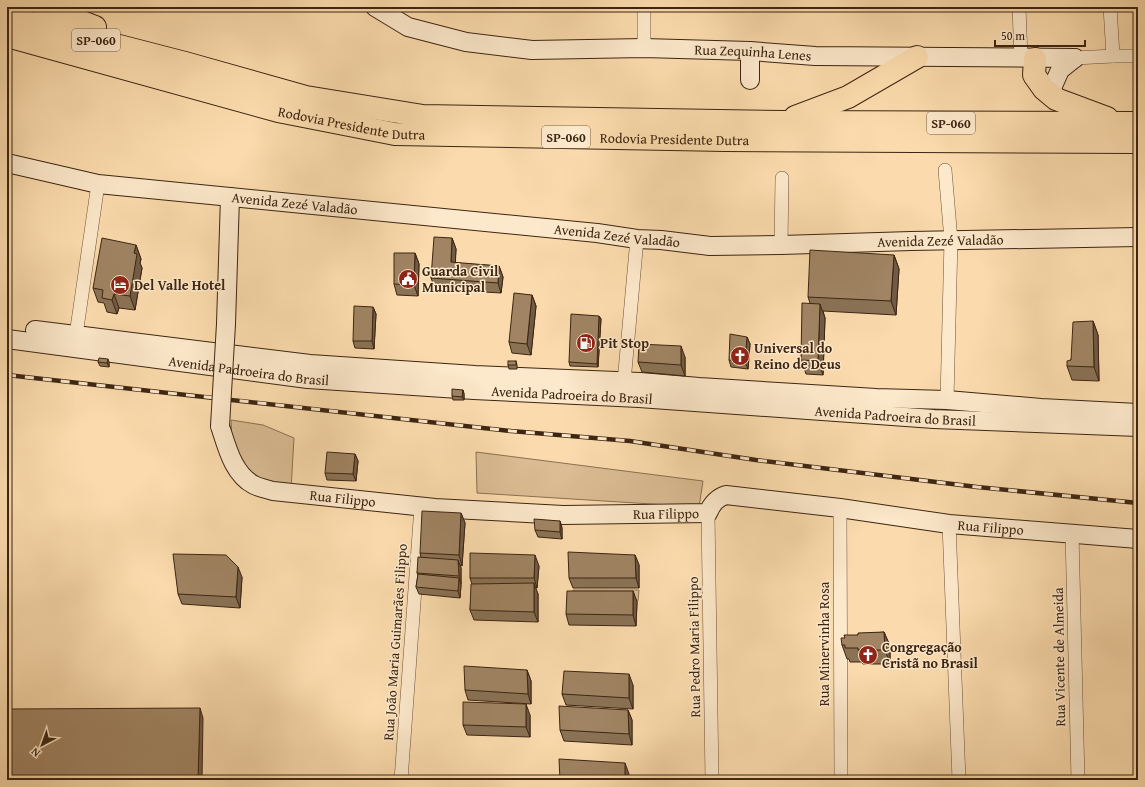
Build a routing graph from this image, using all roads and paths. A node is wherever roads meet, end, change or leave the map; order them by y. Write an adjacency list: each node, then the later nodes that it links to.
1 (43, 7): 14 (highway)
2 (375, 7): 7 (street, Rua Zequinha Lenes)
3 (644, 7): 7 (street)
4 (1020, 7): 12 (street)
5 (1110, 7): 9 (street)
6 (8, 32): 14 (highway, Rodovia Presidente Dutra / SP-060); 19 (highway, Rodovia Presidente Dutra / SP-060)
7 (644, 48): 8 (street, Rua Zequinha Lenes)
8 (750, 51): 11 (street, Rua Zequinha Lenes); 15 (street)
9 (1113, 56): 10 (street, Rua Zequinha Lenes); 13 (street, Rua Zequinha Lenes)
10 (1138, 56)
11 (917, 57): 12 (street, Rua Zequinha Lenes); 17 (highway)
12 (1028, 58): 13 (street, Rua Zequinha Lenes); 16 (highway)
13 (1075, 58): 16 (street)
14 (185, 63): 17 (highway, Rodovia Presidente Dutra / SP-060)
15 (750, 80)
16 (1056, 99): 18 (highway)
17 (782, 122): 18 (highway, Rodovia Presidente Dutra / SP-060)
18 (1129, 123)
19 (1138, 142)
20 (7, 163): 23 (street, Avenida Zezé Valadão)
21 (945, 170): 27 (street)
22 (782, 178): 28 (street)
23 (98, 184): 24 (street, Avenida Zezé Valadão); 30 (street)
24 (230, 197): 26 (street, Avenida Zezé Valadão); 37 (street, Rua Filippo, bridge)
25 (1138, 237): 27 (street, Avenida Zezé Valadão)
26 (637, 239): 28 (street, Avenida Zezé Valadão); 32 (street)
27 (951, 240): 28 (street, Avenida Zezé Valadão); 33 (street)
28 (781, 246)
29 (7, 327): 30 (street, Avenida Padroeira do Brasil)
30 (76, 335): 32 (street, Avenida Padroeira do Brasil)
31 (7, 339): 35 (street, Avenida Padroeira do Brasil)
32 (624, 382): 33 (street, Avenida Padroeira do Brasil)
33 (940, 400): 34 (street, Avenida Padroeira do Brasil); 35 (street)
34 (1138, 412)
35 (940, 420): 36 (street, Avenida Padroeira do Brasil)
36 (1138, 427)
37 (421, 507): 39 (street, Rua Filippo); 43 (street, Rua João Maria Guimarães Filippo)
38 (840, 508): 39 (street, Rua Filippo); 40 (street, Rua Filippo); 45 (street, Rua Minervinha Rosa)
39 (708, 513): 44 (street, Rua Pedro Maria Filippo)
40 (949, 524): 41 (street, Rua Filippo); 46 (street)
41 (1072, 533): 42 (street, Rua Filippo); 47 (street, Rua Vicente de Almeida)
42 (1138, 539)
43 (401, 780)
44 (712, 780)
45 (840, 780)
46 (959, 780)
47 (1078, 780)

